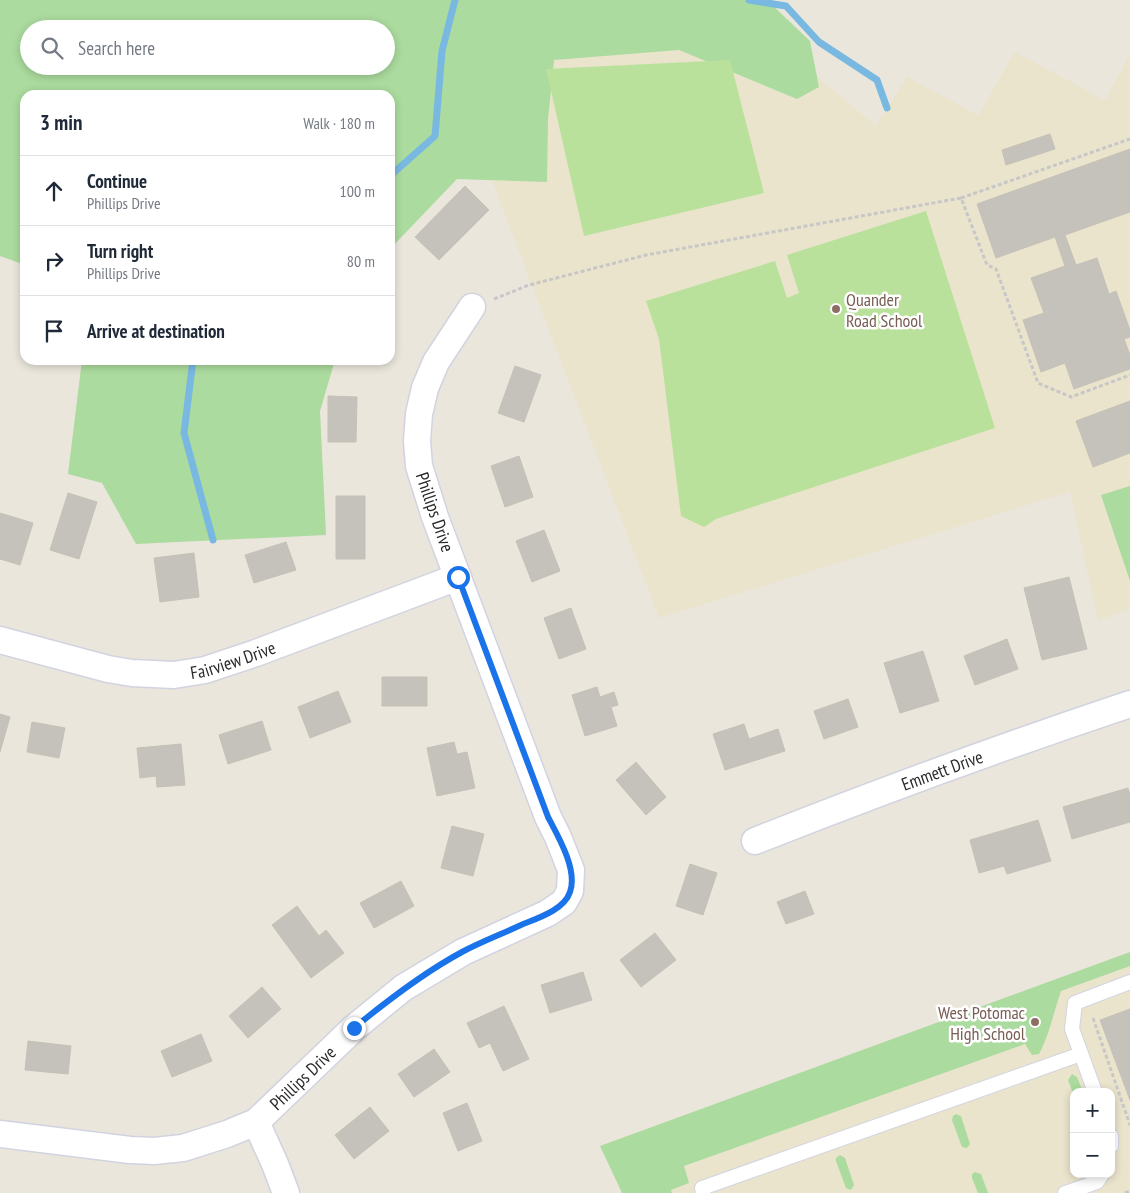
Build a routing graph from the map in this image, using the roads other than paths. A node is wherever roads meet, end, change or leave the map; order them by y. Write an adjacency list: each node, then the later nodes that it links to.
1 (472, 307): 2 (street, Phillips Drive)
2 (458, 577): 3 (street, Fairview Drive); 9 (street, Phillips Drive)
3 (0, 640)
4 (1130, 704): 5 (street, Emmett Drive)
5 (755, 841)
6 (1130, 982): 7 (lane)
7 (1081, 1054): 8 (lane); 13 (lane)
8 (1094, 1088)
9 (256, 1122): 10 (street, Phillips Drive); 12 (street)
10 (0, 1134)
11 (1100, 1178): 14 (lane)
12 (286, 1193)
13 (703, 1193)
14 (1066, 1193)

